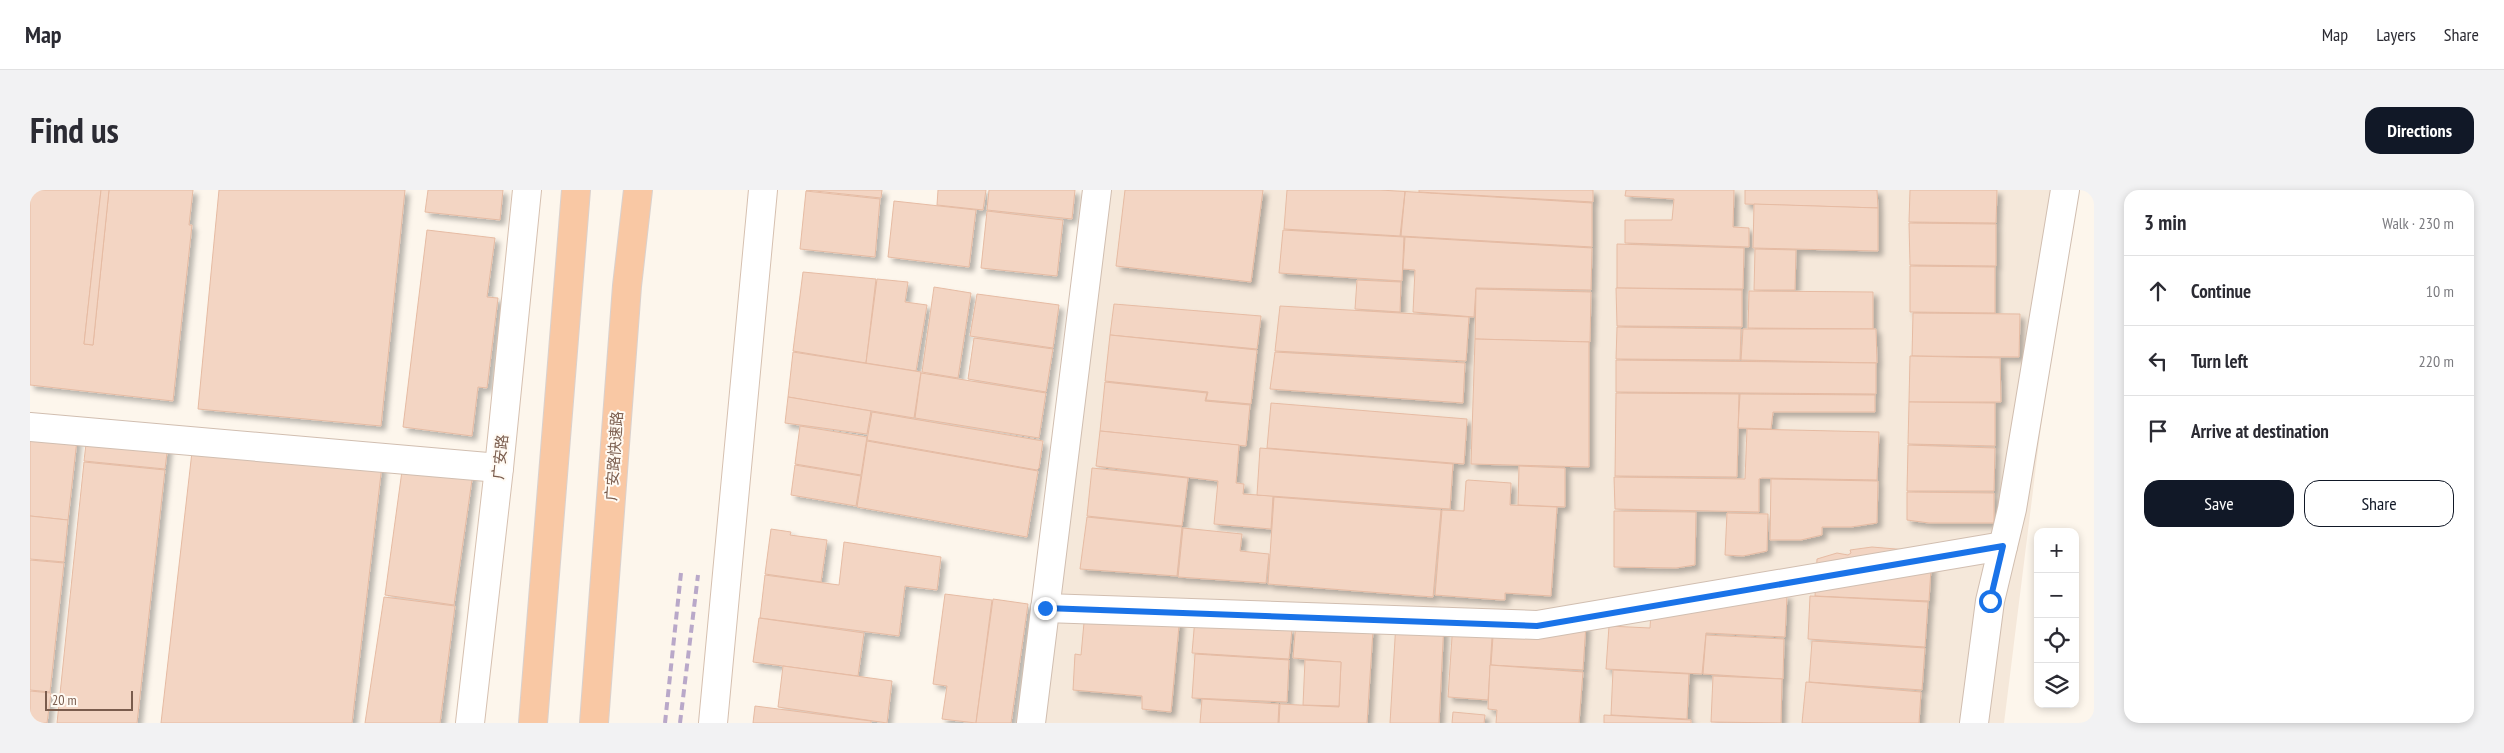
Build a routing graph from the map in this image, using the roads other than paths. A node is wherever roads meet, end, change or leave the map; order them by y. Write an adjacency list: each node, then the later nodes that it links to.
1 (527, 190): 8 (street, 广安路)
2 (576, 190): 12 (highway)
3 (638, 190): 13 (highway, 广安路快速路)
4 (763, 190): 14 (street)
5 (1097, 190): 10 (street)
6 (2065, 190): 9 (street)
7 (30, 427): 8 (street)
8 (499, 468): 11 (street, 广安路)
9 (2003, 546): 10 (street); 16 (street)
10 (1045, 608): 15 (street)
11 (470, 723)
12 (533, 723)
13 (594, 723)
14 (713, 723)
15 (1031, 723)
16 (1974, 723)

